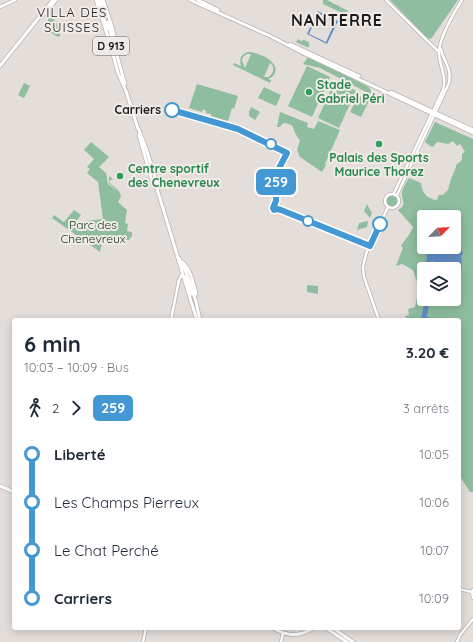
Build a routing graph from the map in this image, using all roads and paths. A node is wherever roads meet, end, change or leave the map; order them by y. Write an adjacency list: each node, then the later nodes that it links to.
1 (14, 0): 8 (street)
2 (54, 0): 16 (main road)
3 (99, 0): 9 (main road, D 913); 10 (main road, D 913); 11 (main road, D 913)
4 (190, 0): 18 (main road)
5 (198, 0): 18 (main road)
6 (386, 0): 13 (street)
7 (462, 0): 12 (street)
8 (0, 7)
9 (109, 18): 10 (main road); 11 (main road, D 913)
10 (108, 23): 11 (main road, D 913)
11 (112, 44): 22 (main road, D 913)
12 (440, 46): 13 (street); 14 (street)
13 (439, 52): 15 (street)
14 (446, 60): 15 (street); 17 (street)
15 (441, 63): 17 (street); 18 (street)
16 (0, 66)
17 (448, 66): 18 (street)
18 (433, 113): 19 (main road); 20 (street)
19 (473, 132)
20 (396, 194): 21 (street); 21 (street)
21 (388, 207): 30 (street)
22 (178, 254): 23 (main road, D 913); 24 (main road, D 913)
23 (187, 271): 24 (main road); 25 (main road, D 913); 26 (main road, D 913)
24 (182, 274): 25 (main road); 27 (street); 28 (main road, D 913)
25 (195, 295): 26 (main road, D 913)
26 (198, 311): 29 (main road, D 913)
27 (171, 318)
28 (198, 318)
29 (199, 318)
30 (377, 318)
31 (0, 486): 32 (main road)
32 (12, 491)
33 (461, 589): 34 (street)
34 (472, 591): 35 (street)
35 (473, 598)
36 (473, 619): 47 (street)
37 (146, 630): 43 (street)
38 (277, 630): 42 (main road)
39 (308, 630): 42 (main road)
40 (329, 630): 45 (main road)
41 (336, 630): 46 (main road)
42 (283, 633): 44 (street)
43 (143, 642)
44 (281, 642)
45 (347, 642)
46 (353, 642)
47 (456, 642)

